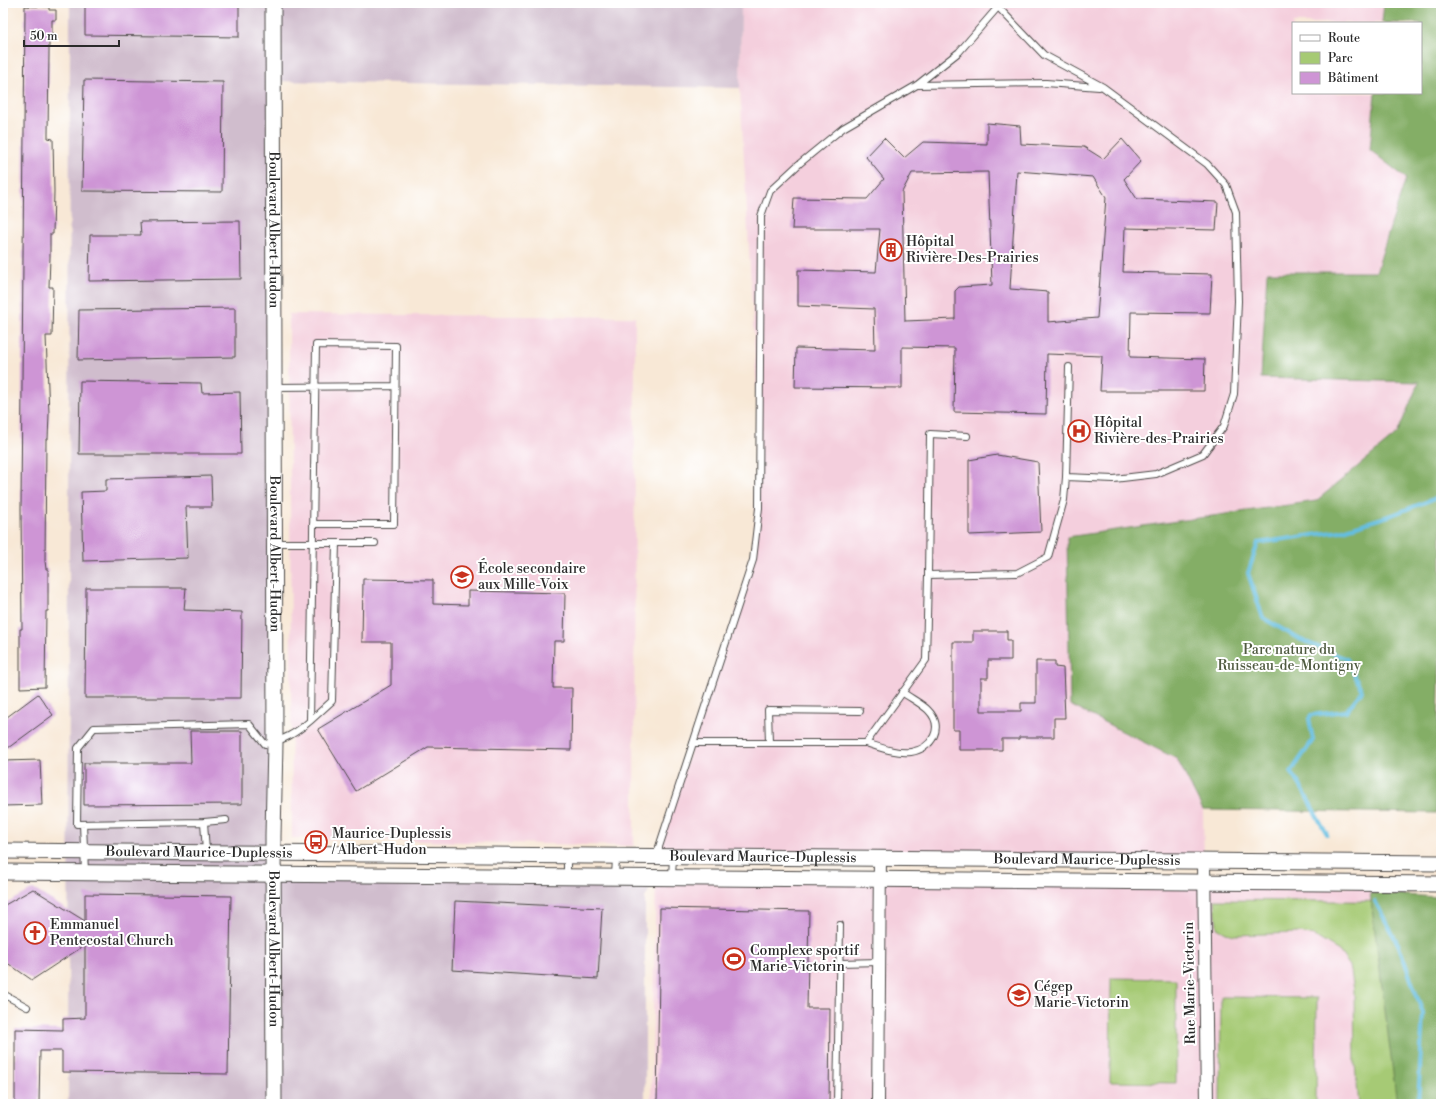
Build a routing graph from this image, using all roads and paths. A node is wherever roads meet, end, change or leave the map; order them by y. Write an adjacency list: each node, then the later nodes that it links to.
1 (273, 3): 8 (street, Boulevard Albert-Hudon)
2 (999, 5): 3 (lane); 4 (lane)
3 (917, 85): 4 (lane); 21 (lane)
4 (1103, 87): 10 (lane)
5 (1069, 367): 10 (lane)
6 (395, 386): 7 (lane); 7 (lane); 11 (lane)
7 (316, 387): 8 (lane); 11 (lane)
8 (274, 388): 12 (street, Boulevard Albert-Hudon)
9 (967, 436): 16 (lane)
10 (1066, 477): 16 (lane)
11 (313, 524): 13 (lane)
12 (274, 543): 13 (lane); 20 (street, Boulevard Albert-Hudon)
13 (314, 543): 14 (lane); 19 (lane)
14 (336, 543): 15 (lane); 19 (lane)
15 (376, 543)
16 (928, 575): 17 (lane)
17 (902, 692): 23 (lane); 23 (lane)
18 (860, 711): 22 (lane)
19 (310, 721): 20 (lane)
20 (275, 743): 26 (lane, Boulevard Maurice-Duplessis); 30 (street, Boulevard Albert-Hudon)
21 (693, 743): 22 (lane); 34 (lane)
22 (769, 743): 23 (lane)
23 (866, 743)
24 (226, 820): 25 (lane)
25 (204, 822): 26 (lane); 29 (lane)
26 (83, 824): 28 (lane, Boulevard Maurice-Duplessis)
27 (3, 851): 28 (street, Boulevard Maurice-Duplessis)
28 (85, 851): 29 (street, Boulevard Maurice-Duplessis); 39 (lane, Boulevard Maurice-Duplessis)
29 (206, 852): 30 (street, Boulevard Maurice-Duplessis)
30 (273, 853): 32 (street, Boulevard Maurice-Duplessis); 40 (street, Boulevard Albert-Hudon)
31 (674, 855): 34 (street, Boulevard Maurice-Duplessis); 35 (street, Boulevard Maurice-Duplessis); 43 (lane)
32 (567, 856): 33 (street, Boulevard Maurice-Duplessis); 41 (lane)
33 (616, 856): 34 (street, Boulevard Maurice-Duplessis); 42 (lane)
34 (656, 856)
35 (880, 858): 36 (street, Boulevard Maurice-Duplessis); 44 (street)
36 (1204, 862): 37 (street, Boulevard Maurice-Duplessis); 45 (street, Rue Marie-Victorin)
37 (1441, 863)
38 (3, 872): 39 (street, Boulevard Maurice-Duplessis)
39 (85, 873): 40 (street, Boulevard Maurice-Duplessis)
40 (273, 874): 41 (street, Boulevard Maurice-Duplessis); 52 (street, Boulevard Albert-Hudon)
41 (567, 876): 42 (street, Boulevard Maurice-Duplessis)
42 (615, 877): 43 (street, Boulevard Maurice-Duplessis)
43 (672, 877): 44 (street, Boulevard Maurice-Duplessis)
44 (880, 880): 45 (street, Boulevard Maurice-Duplessis); 48 (street)
45 (1204, 882): 46 (street, Boulevard Maurice-Duplessis); 55 (street, Rue Marie-Victorin)
46 (1441, 884)
47 (840, 925): 49 (lane)
48 (879, 962): 49 (lane); 54 (street)
49 (840, 963): 53 (lane)
50 (3, 994): 51 (lane)
51 (27, 1007)
52 (274, 1104)
53 (837, 1104)
54 (878, 1104)
55 (1206, 1104)

